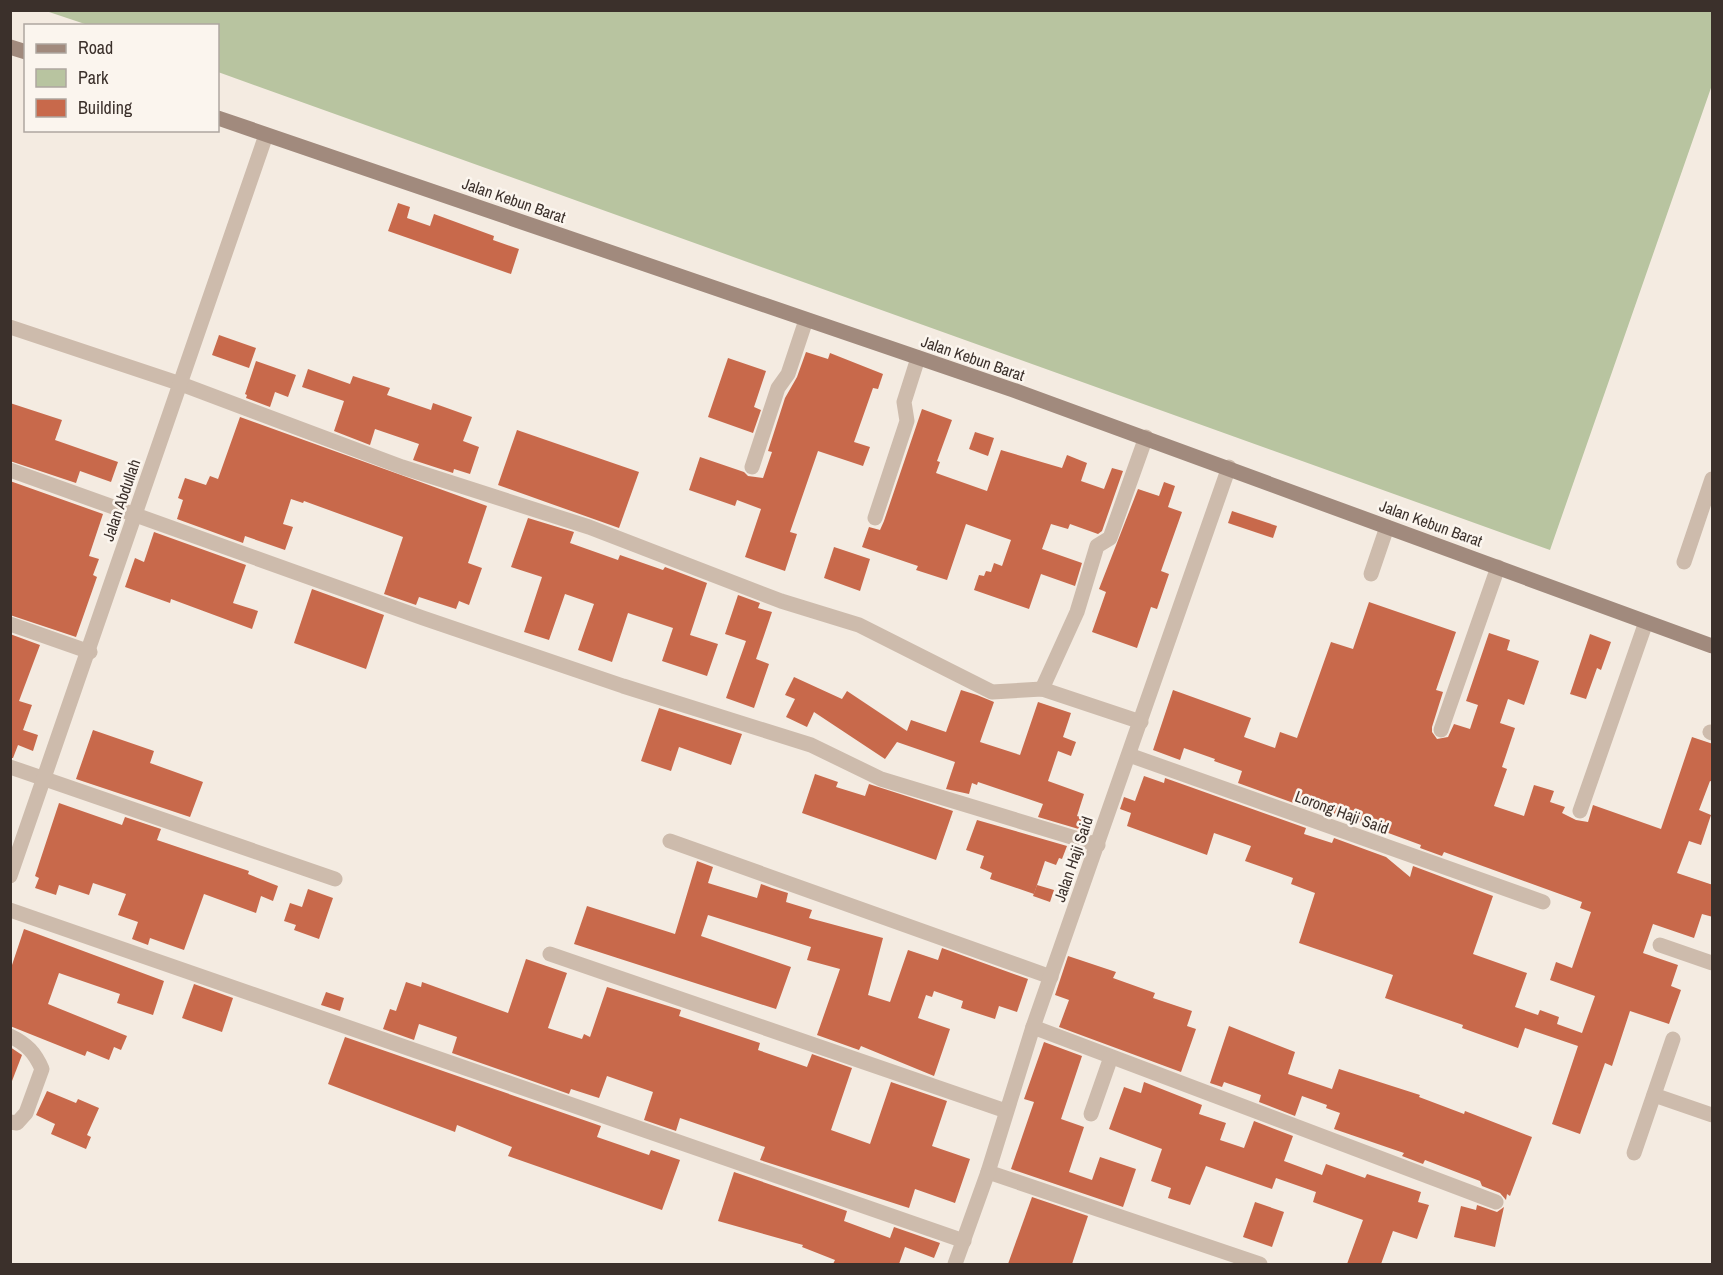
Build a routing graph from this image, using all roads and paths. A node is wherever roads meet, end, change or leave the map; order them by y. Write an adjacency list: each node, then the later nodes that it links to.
1 (219, 118): 2 (main road, Jalan Kebun Barat)
2 (266, 135): 3 (main road, Jalan Kebun Barat); 6 (street, Jalan Abdullah)
3 (806, 320): 5 (main road, Jalan Kebun Barat); 8 (street)
4 (10, 327): 6 (street)
5 (918, 358): 7 (main road, Jalan Kebun Barat); 13 (street)
6 (180, 384): 12 (street, Jalan Abdullah); 22 (street)
7 (1146, 437): 9 (main road, Jalan Kebun Barat); 22 (street)
8 (752, 467)
9 (1229, 467): 14 (main road, Jalan Kebun Barat); 23 (street, Jalan Haji Said)
10 (10, 470): 12 (street)
11 (1713, 479): 15 (street)
12 (134, 516): 21 (street, Jalan Abdullah); 30 (street)
13 (875, 518)
14 (1387, 527): 16 (main road, Jalan Kebun Barat); 17 (street)
15 (1684, 562)
16 (1498, 567): 18 (main road, Jalan Kebun Barat); 24 (street)
17 (1371, 574)
18 (1646, 622): 20 (main road, Jalan Kebun Barat); 28 (street)
19 (10, 624): 21 (street)
20 (1713, 646)
21 (90, 652): 27 (street, Jalan Abdullah)
22 (1042, 689): 23 (street)
23 (1141, 722): 25 (street, Jalan Haji Said)
24 (1441, 730)
25 (1129, 755): 30 (street, Jalan Haji Said); 33 (street, Lorong Haji Said)
26 (10, 767): 27 (street)
27 (44, 779): 31 (street, Jalan Abdullah); 32 (street)
28 (1580, 812)
29 (670, 841): 38 (street)
30 (1098, 845): 38 (street, Jalan Haji Said)
31 (10, 876)
32 (335, 879)
33 (1543, 902)
34 (10, 910): 51 (street)
35 (1660, 945): 37 (street)
36 (550, 954): 44 (street)
37 (1713, 963)
38 (1051, 977): 39 (street, Jalan Haji Said)
39 (1033, 1027): 42 (street); 44 (street, Jalan Haji Said)
40 (10, 1036): 47 (street)
41 (1673, 1039): 43 (street)
42 (1111, 1057): 45 (street); 50 (street)
43 (1654, 1095): 46 (street); 48 (street)
44 (1006, 1111): 49 (street, Jalan Haji Said)
45 (1091, 1114)
46 (1713, 1115)
47 (10, 1122)
48 (1634, 1153)
49 (987, 1172): 51 (street, Jalan Haji Said); 53 (street)
50 (1496, 1202)
51 (964, 1241): 52 (street, Jalan Haji Said)
52 (955, 1264)
53 (1260, 1264)

